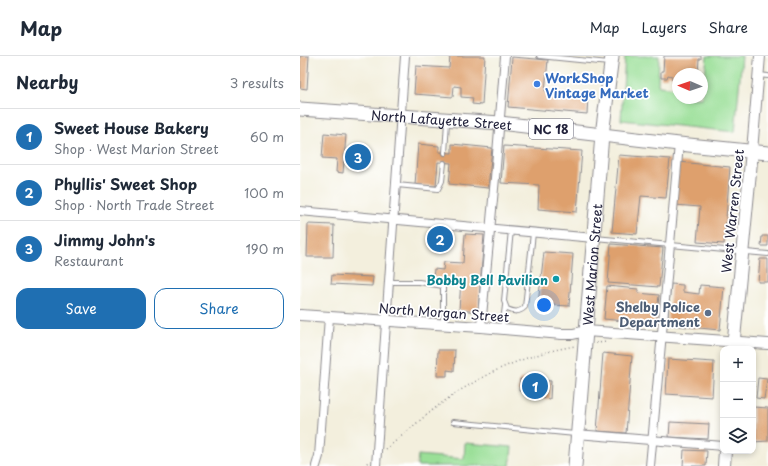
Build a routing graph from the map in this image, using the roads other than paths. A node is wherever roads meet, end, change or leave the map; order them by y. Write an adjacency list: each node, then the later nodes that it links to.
1 (406, 56): 8 (street)
2 (504, 56): 10 (street)
3 (539, 56): 5 (lane)
4 (760, 56): 6 (street, West Warren Street)
5 (611, 60): 11 (main road, West Marion Street)
6 (763, 76): 13 (street, West Warren Street)
7 (300, 109): 8 (main road, North Lafayette Street / NC 18)
8 (402, 116): 9 (main road, North Lafayette Street / NC 18); 17 (street)
9 (448, 120): 10 (main road, North Lafayette Street / NC 18); 14 (lane)
10 (500, 123): 11 (main road, North Lafayette Street / NC 18); 20 (street)
11 (602, 135): 12 (main road, North Lafayette Street / NC 18); 23 (main road, West Marion Street)
12 (679, 144): 13 (main road, NC 18); 24 (street)
13 (752, 151): 15 (main road, NC 18); 25 (main road, West Warren Street)
14 (445, 153)
15 (768, 153)
16 (444, 163): 17 (lane)
17 (397, 185): 19 (street)
18 (300, 211): 19 (street)
19 (394, 219): 20 (street); 27 (street)
20 (491, 228): 21 (street); 33 (street)
21 (511, 230): 22 (street); 28 (lane)
22 (533, 232): 23 (street); 28 (lane)
23 (594, 238): 24 (lane); 36 (main road, West Marion Street)
24 (670, 245): 25 (lane); 35 (street)
25 (743, 252): 26 (lane); 38 (main road, West Warren Street)
26 (768, 254)
27 (390, 282): 31 (street); 32 (lane)
28 (505, 306): 34 (lane)
29 (300, 315): 30 (street, North Morgan Street)
30 (328, 317): 31 (street, North Morgan Street); 45 (street)
31 (387, 321): 32 (street, North Morgan Street); 44 (street, bridge)
32 (443, 324): 33 (street, North Morgan Street)
33 (481, 327): 34 (street, North Morgan Street)
34 (502, 328): 36 (street, North Morgan Street)
35 (662, 336): 36 (street, North Morgan Street); 38 (street, North Morgan Street); 41 (street)
36 (586, 338): 40 (main road, West Marion Street)
37 (768, 344): 38 (street, North Morgan Street)
38 (733, 345)
39 (453, 422): 40 (lane)
40 (577, 434): 41 (street); 46 (main road, West Marion Street)
41 (652, 441): 42 (street); 47 (street)
42 (720, 446)
43 (725, 454): 48 (main road)
44 (373, 464)
45 (316, 466)
46 (575, 466)
47 (650, 466)
48 (724, 466)

